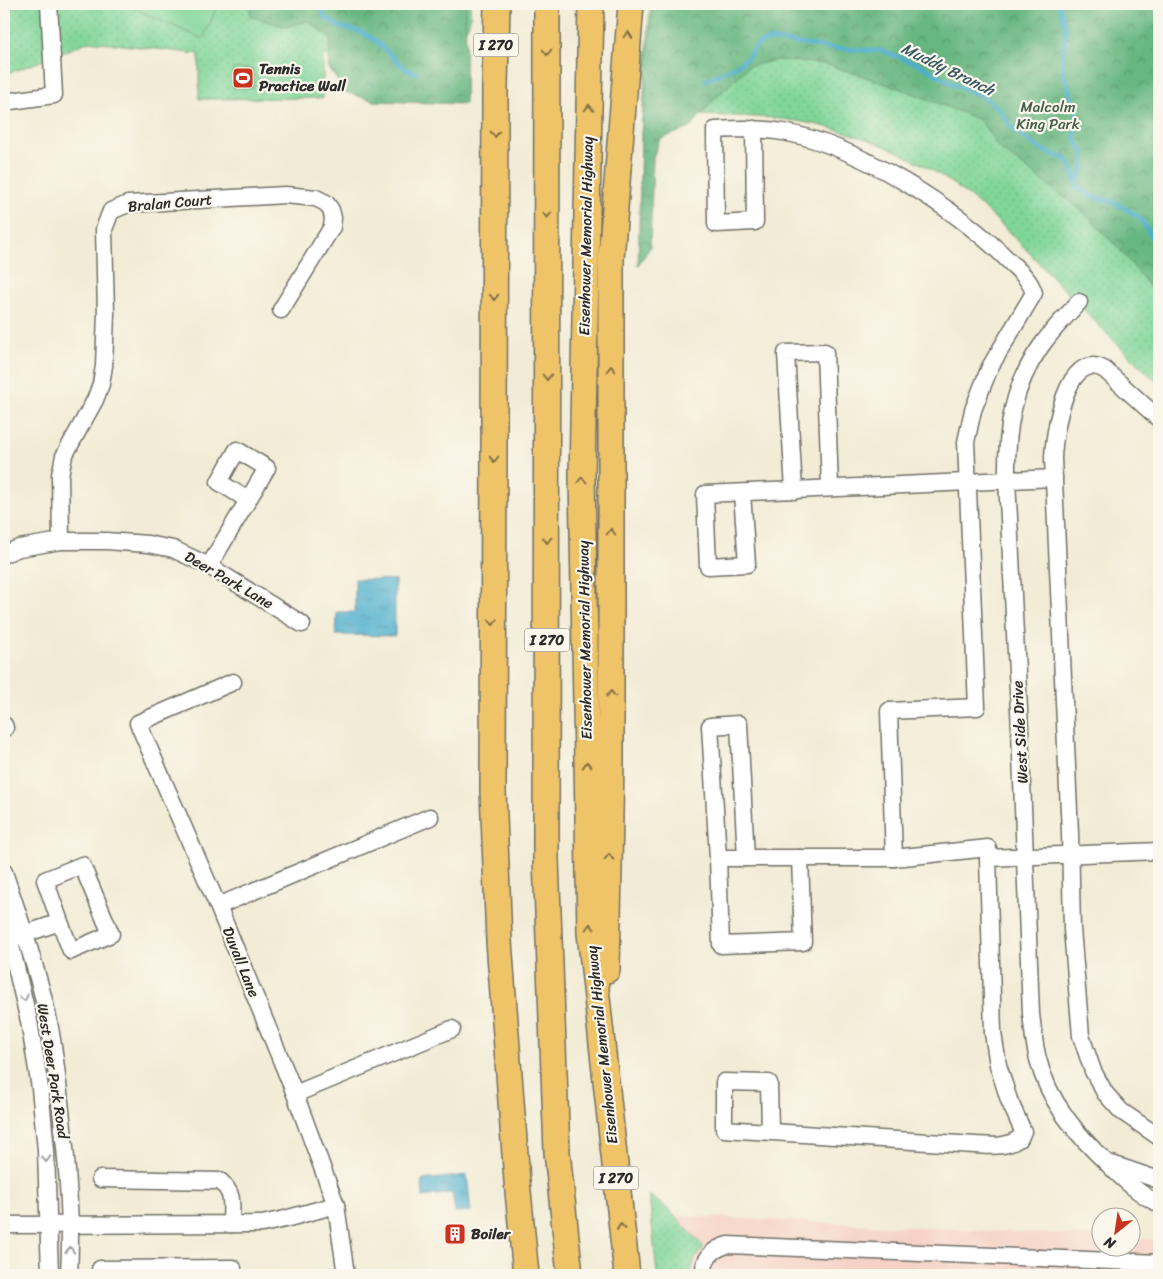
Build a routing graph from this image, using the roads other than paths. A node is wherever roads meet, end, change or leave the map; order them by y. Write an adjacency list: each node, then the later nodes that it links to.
1 (49, 4): 8 (street)
2 (486, 4): 7 (highway)
3 (497, 4): 7 (highway, I 270)
4 (547, 4): 60 (highway, I 270, one-way to 60)
5 (591, 4): 40 (highway, Eisenhower Memorial Highway / I 270, one-way to 5)
6 (631, 4): 40 (highway, one-way to 6)
7 (495, 86): 59 (highway, I 270, one-way to 59)
8 (4, 102)
9 (754, 129): 9 (street); 15 (street)
10 (1079, 302): 14 (street, West Side Drive)
11 (280, 310): 20 (street, Bralan Court)
12 (1159, 418): 13 (street)
13 (1054, 478): 14 (street); 27 (street)
14 (1007, 480): 15 (street); 28 (street, West Side Drive)
15 (969, 482): 16 (street); 32 (street)
16 (830, 487): 17 (street); 17 (street)
17 (794, 490): 18 (street)
18 (742, 492): 18 (street)
19 (248, 500): 22 (street)
20 (62, 541): 21 (street, Deer Park Lane); 22 (street, Deer Park Lane)
21 (4, 554)
22 (209, 566): 23 (street, Deer Park Lane)
23 (302, 624)
24 (233, 682): 35 (street, Duvall Lane)
25 (430, 817): 35 (street)
26 (1159, 851): 27 (street)
27 (1071, 854): 28 (street); 43 (street)
28 (1025, 856): 33 (street); 44 (street, West Side Drive)
29 (718, 858): 30 (street); 30 (street); 31 (street)
30 (746, 858): 31 (street)
31 (800, 858): 32 (street)
32 (894, 858): 33 (street)
33 (988, 858): 42 (street)
34 (4, 872): 38 (street, West Deer Park Road)
35 (218, 906): 41 (street, Duvall Lane)
36 (4, 917): 38 (street, West Deer Park Road)
37 (60, 922): 37 (street); 38 (street)
38 (13, 938): 51 (street, West Deer Park Road, one-way to 51); 52 (street, West Deer Park Road)
39 (452, 1029): 41 (street)
40 (605, 1080): 61 (highway, Eisenhower Memorial Highway / I 270, one-way to 40)
41 (295, 1094): 48 (street, Duvall Lane)
42 (770, 1131)
43 (1159, 1137)
44 (1105, 1161): 46 (street, West Side Drive); 47 (street, West Side Drive)
45 (100, 1179): 49 (street)
46 (1159, 1180)
47 (1159, 1204)
48 (336, 1205): 49 (street); 58 (street, Duvall Lane)
49 (230, 1224): 52 (street)
50 (4, 1225): 51 (street)
51 (48, 1226): 52 (street); 56 (street, West Deer Park Road)
52 (70, 1226): 57 (street, West Deer Park Road, one-way to 52)
53 (1159, 1263): 62 (street)
54 (233, 1268): 55 (street)
55 (100, 1269)
56 (50, 1275)
57 (69, 1275)
58 (346, 1275)
59 (526, 1275)
60 (570, 1275)
61 (627, 1275)
62 (703, 1275)

